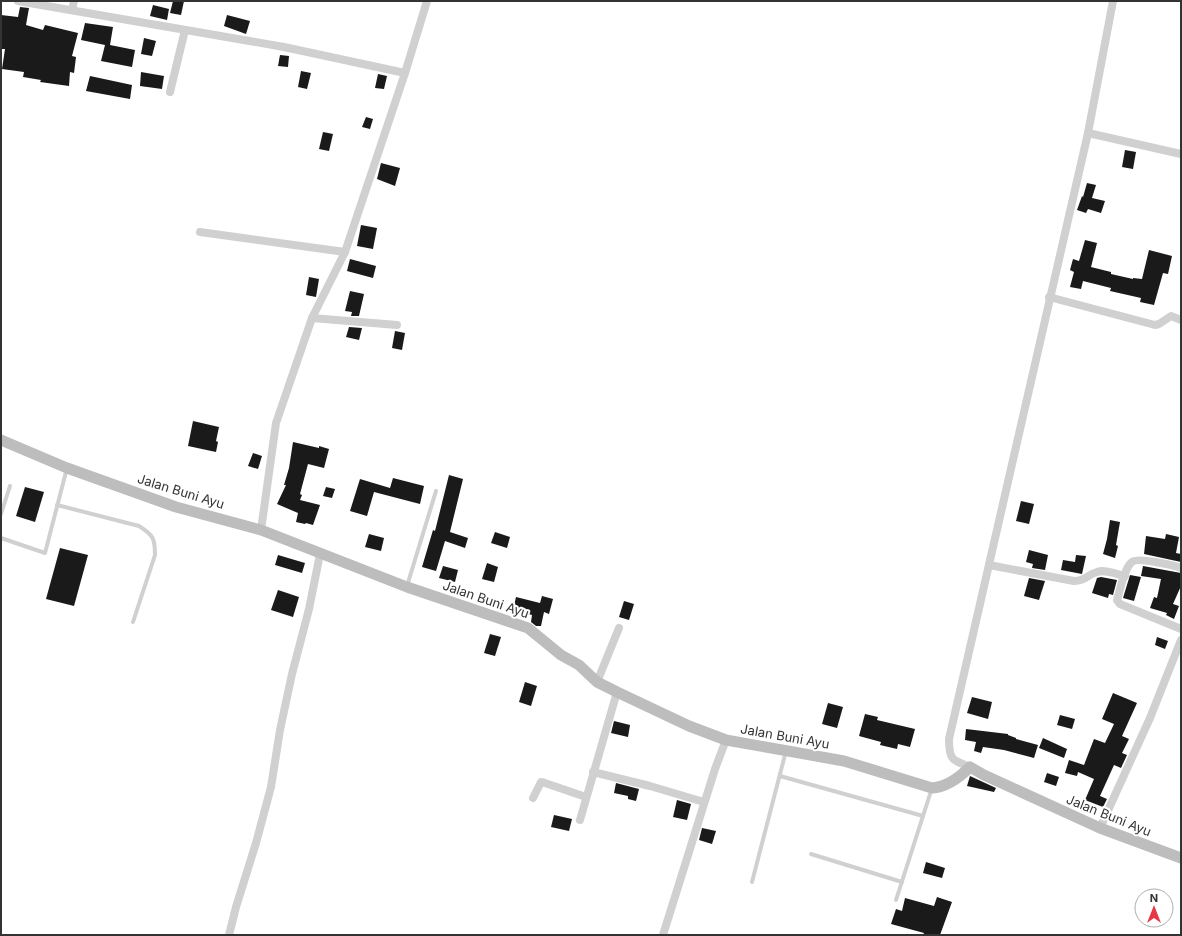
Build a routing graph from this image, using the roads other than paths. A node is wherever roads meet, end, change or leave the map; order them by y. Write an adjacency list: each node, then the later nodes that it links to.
1 (18, 1): 5 (street)
2 (74, 1): 5 (street)
3 (427, 1): 7 (street)
4 (1113, 1): 9 (street)
5 (72, 10): 6 (street)
6 (185, 30): 7 (street); 8 (street)
7 (398, 72): 12 (street)
8 (170, 92)
9 (1088, 132): 10 (street); 13 (street)
10 (1181, 154)
11 (200, 232): 12 (street)
12 (345, 252): 14 (street)
13 (1049, 297): 15 (street); 26 (street)
14 (312, 318): 16 (street); 23 (street)
15 (1181, 320)
16 (397, 325)
17 (1, 440): 18 (main road, Jalan Buni Ayu)
18 (67, 468): 21 (lane); 23 (main road, Jalan Buni Ayu)
19 (10, 486): 22 (lane)
20 (436, 491): 29 (lane)
21 (57, 505): 24 (lane); 30 (lane)
22 (1, 514)
23 (261, 530): 25 (main road, Jalan Buni Ayu)
24 (1, 538)
25 (320, 554): 29 (main road, Jalan Buni Ayu); 53 (street)
26 (989, 565): 28 (street); 38 (street)
27 (1181, 568): 28 (street)
28 (1125, 576): 32 (street)
29 (407, 587): 34 (main road, Jalan Buni Ayu)
30 (133, 622)
31 (619, 628): 34 (street)
32 (1181, 629)
33 (1181, 640): 47 (street)
34 (597, 682): 35 (main road, Jalan Buni Ayu)
35 (617, 692): 36 (main road, Jalan Buni Ayu); 39 (street)
36 (726, 740): 37 (main road, Jalan Buni Ayu); 44 (street)
37 (786, 750): 40 (lane); 41 (main road, Jalan Buni Ayu)
38 (968, 770): 41 (main road); 47 (main road, Jalan Buni Ayu)
39 (593, 772): 42 (street); 44 (street)
40 (780, 776): 45 (lane); 50 (lane)
41 (932, 788): 45 (lane)
42 (586, 797): 43 (street); 46 (street)
43 (533, 798)
44 (704, 802): 54 (street)
45 (923, 816): 51 (lane)
46 (580, 820)
47 (1100, 828): 49 (main road, Jalan Buni Ayu)
48 (811, 854): 51 (lane)
49 (1181, 858)
50 (752, 882)
51 (902, 882): 52 (lane)
52 (896, 900)
53 (229, 935)
54 (663, 935)

